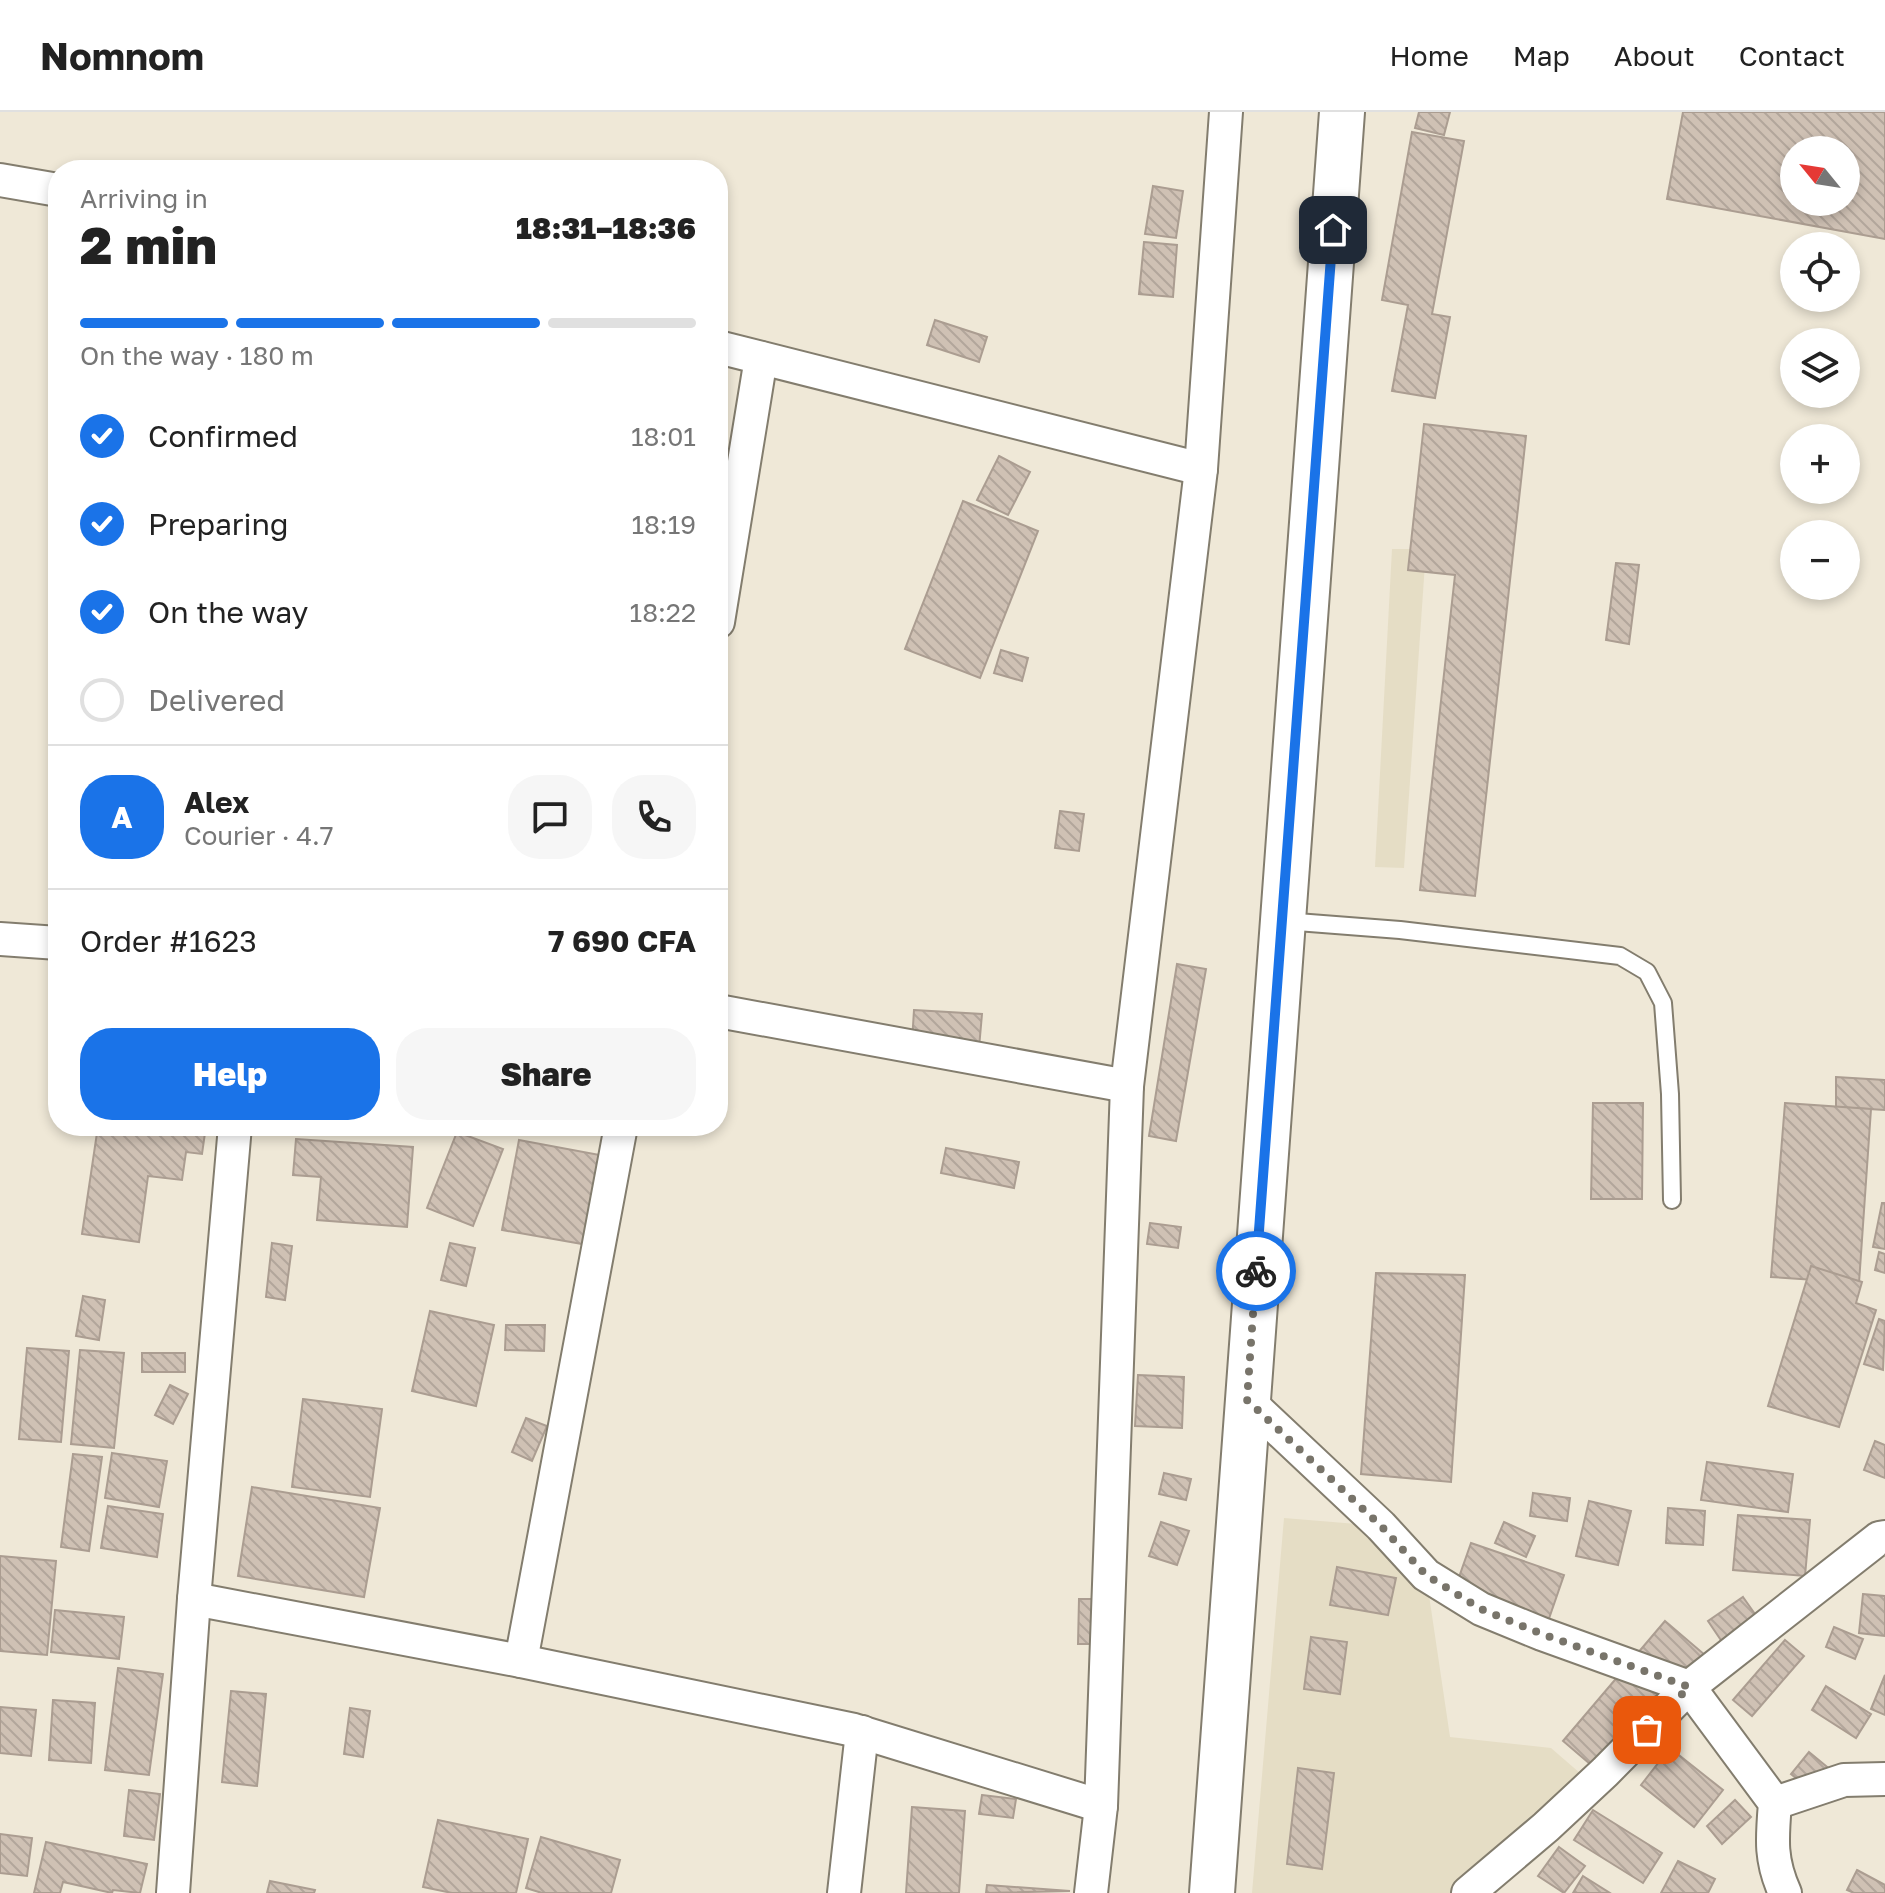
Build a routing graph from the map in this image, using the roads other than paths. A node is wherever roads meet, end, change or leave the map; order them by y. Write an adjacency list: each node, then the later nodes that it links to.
1 (1226, 112): 7 (street)
2 (1342, 112): 9 (highway)
3 (0, 180): 4 (street)
4 (48, 188)
5 (728, 350): 6 (street)
6 (761, 358): 7 (street); 8 (street)
7 (1201, 469): 13 (street)
8 (728, 561)
9 (1283, 921): 16 (lane); 17 (highway)
10 (0, 939): 11 (street)
11 (48, 942)
12 (728, 1013): 13 (street)
13 (1127, 1086): 25 (street)
14 (234, 1136): 19 (street)
15 (619, 1136): 20 (street)
16 (1672, 1200)
17 (1247, 1400): 21 (street); 29 (highway)
18 (1885, 1537): 21 (street)
19 (194, 1599): 20 (street); 26 (street)
20 (521, 1661): 22 (street)
21 (1689, 1687): 24 (street); 30 (street)
22 (862, 1732): 25 (street); 27 (street)
23 (1885, 1779): 24 (street)
24 (1775, 1803): 31 (street)
25 (1101, 1806): 28 (street)
26 (173, 1893)
27 (844, 1893)
28 (1091, 1893)
29 (1212, 1893)
30 (1468, 1893)
31 (1785, 1893)

